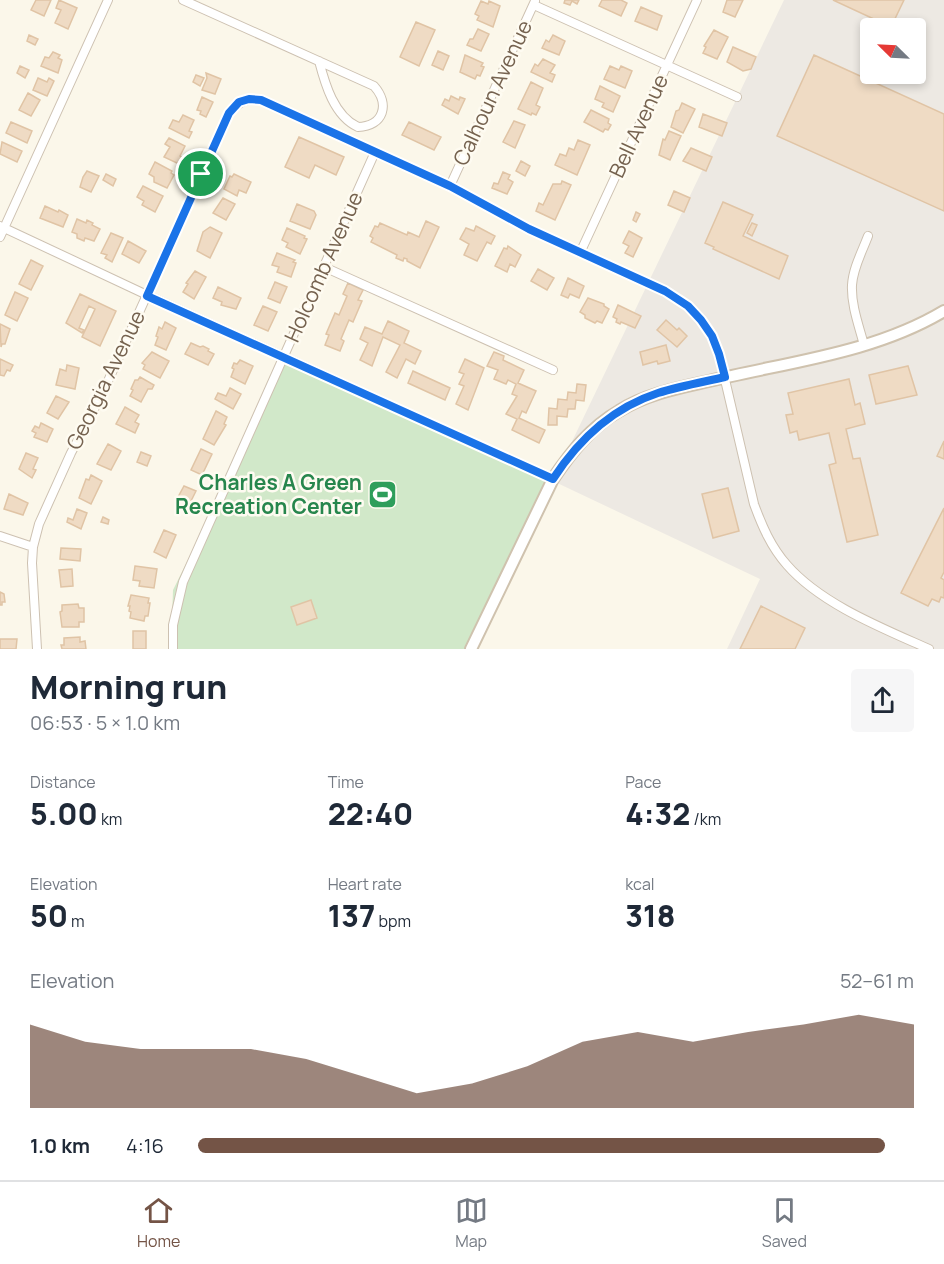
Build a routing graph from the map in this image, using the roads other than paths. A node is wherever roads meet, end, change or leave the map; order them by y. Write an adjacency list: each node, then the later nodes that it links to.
1 (108, 0): 10 (street)
2 (183, 0): 5 (street)
3 (697, 0): 6 (street, Bell Avenue)
4 (535, 2): 6 (street); 9 (street, Calhoun Avenue)
5 (319, 61): 5 (street)
6 (667, 66): 7 (street); 13 (street, Bell Avenue)
7 (737, 98)
8 (375, 152): 9 (street); 14 (street, Holcomb Avenue); 15 (street, Georgia Avenue)
9 (450, 186): 13 (street)
10 (2, 227): 12 (street); 15 (street)
11 (868, 236): 17 (street)
12 (0, 237)
13 (580, 253): 20 (street)
14 (324, 267): 18 (street, Holcomb Avenue); 19 (street)
15 (147, 296): 18 (street); 23 (street, Georgia Avenue)
16 (944, 311): 17 (street)
17 (864, 345): 20 (street)
18 (283, 358): 21 (street); 25 (street, Holcomb Avenue)
19 (553, 370)
20 (725, 377): 21 (street); 27 (street)
21 (553, 479): 26 (street)
22 (0, 536): 23 (street)
23 (33, 547): 24 (street, Georgia Avenue)
24 (37, 649)
25 (173, 649)
26 (471, 649)
27 (929, 649)

